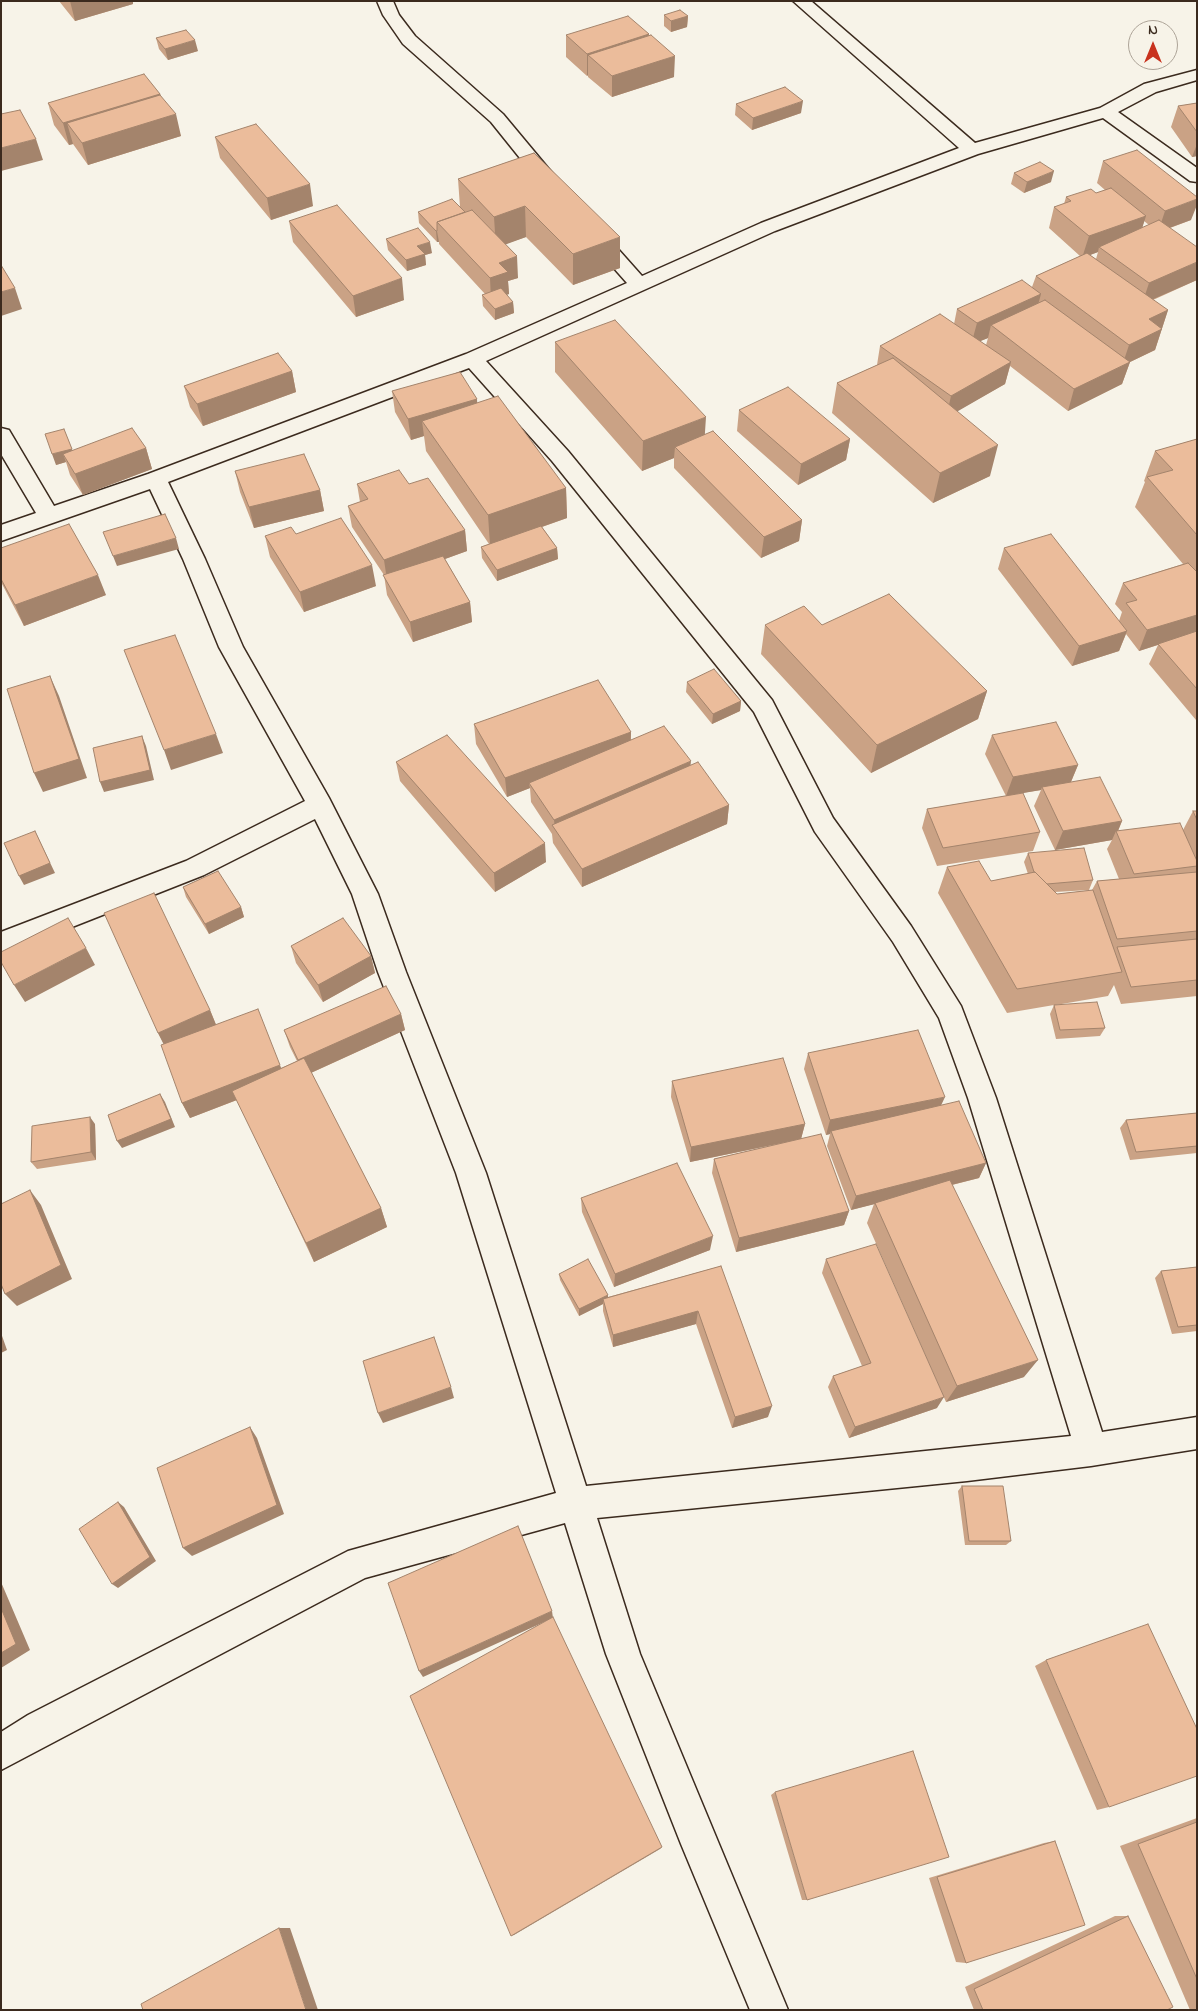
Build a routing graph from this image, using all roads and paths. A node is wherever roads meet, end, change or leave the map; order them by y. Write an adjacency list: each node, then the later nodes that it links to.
1 (385, 1): 7 (street)
2 (801, 1): 5 (street)
3 (1197, 75): 4 (street)
4 (1106, 112): 5 (street); 6 (street)
5 (972, 150): 9 (street)
6 (1197, 177)
7 (564, 200)
8 (583, 222): 9 (street)
9 (639, 285): 10 (street)
10 (473, 359): 12 (street); 18 (street)
11 (1, 435): 13 (street)
12 (156, 478): 13 (street); 15 (street)
13 (49, 517): 14 (street)
14 (1, 533)
15 (320, 805): 16 (street); 19 (street)
16 (1, 944)
17 (1197, 1433): 18 (street)
18 (1091, 1450): 19 (street)
19 (576, 1504): 20 (street); 21 (street)
20 (1, 1752)
21 (769, 2010)

